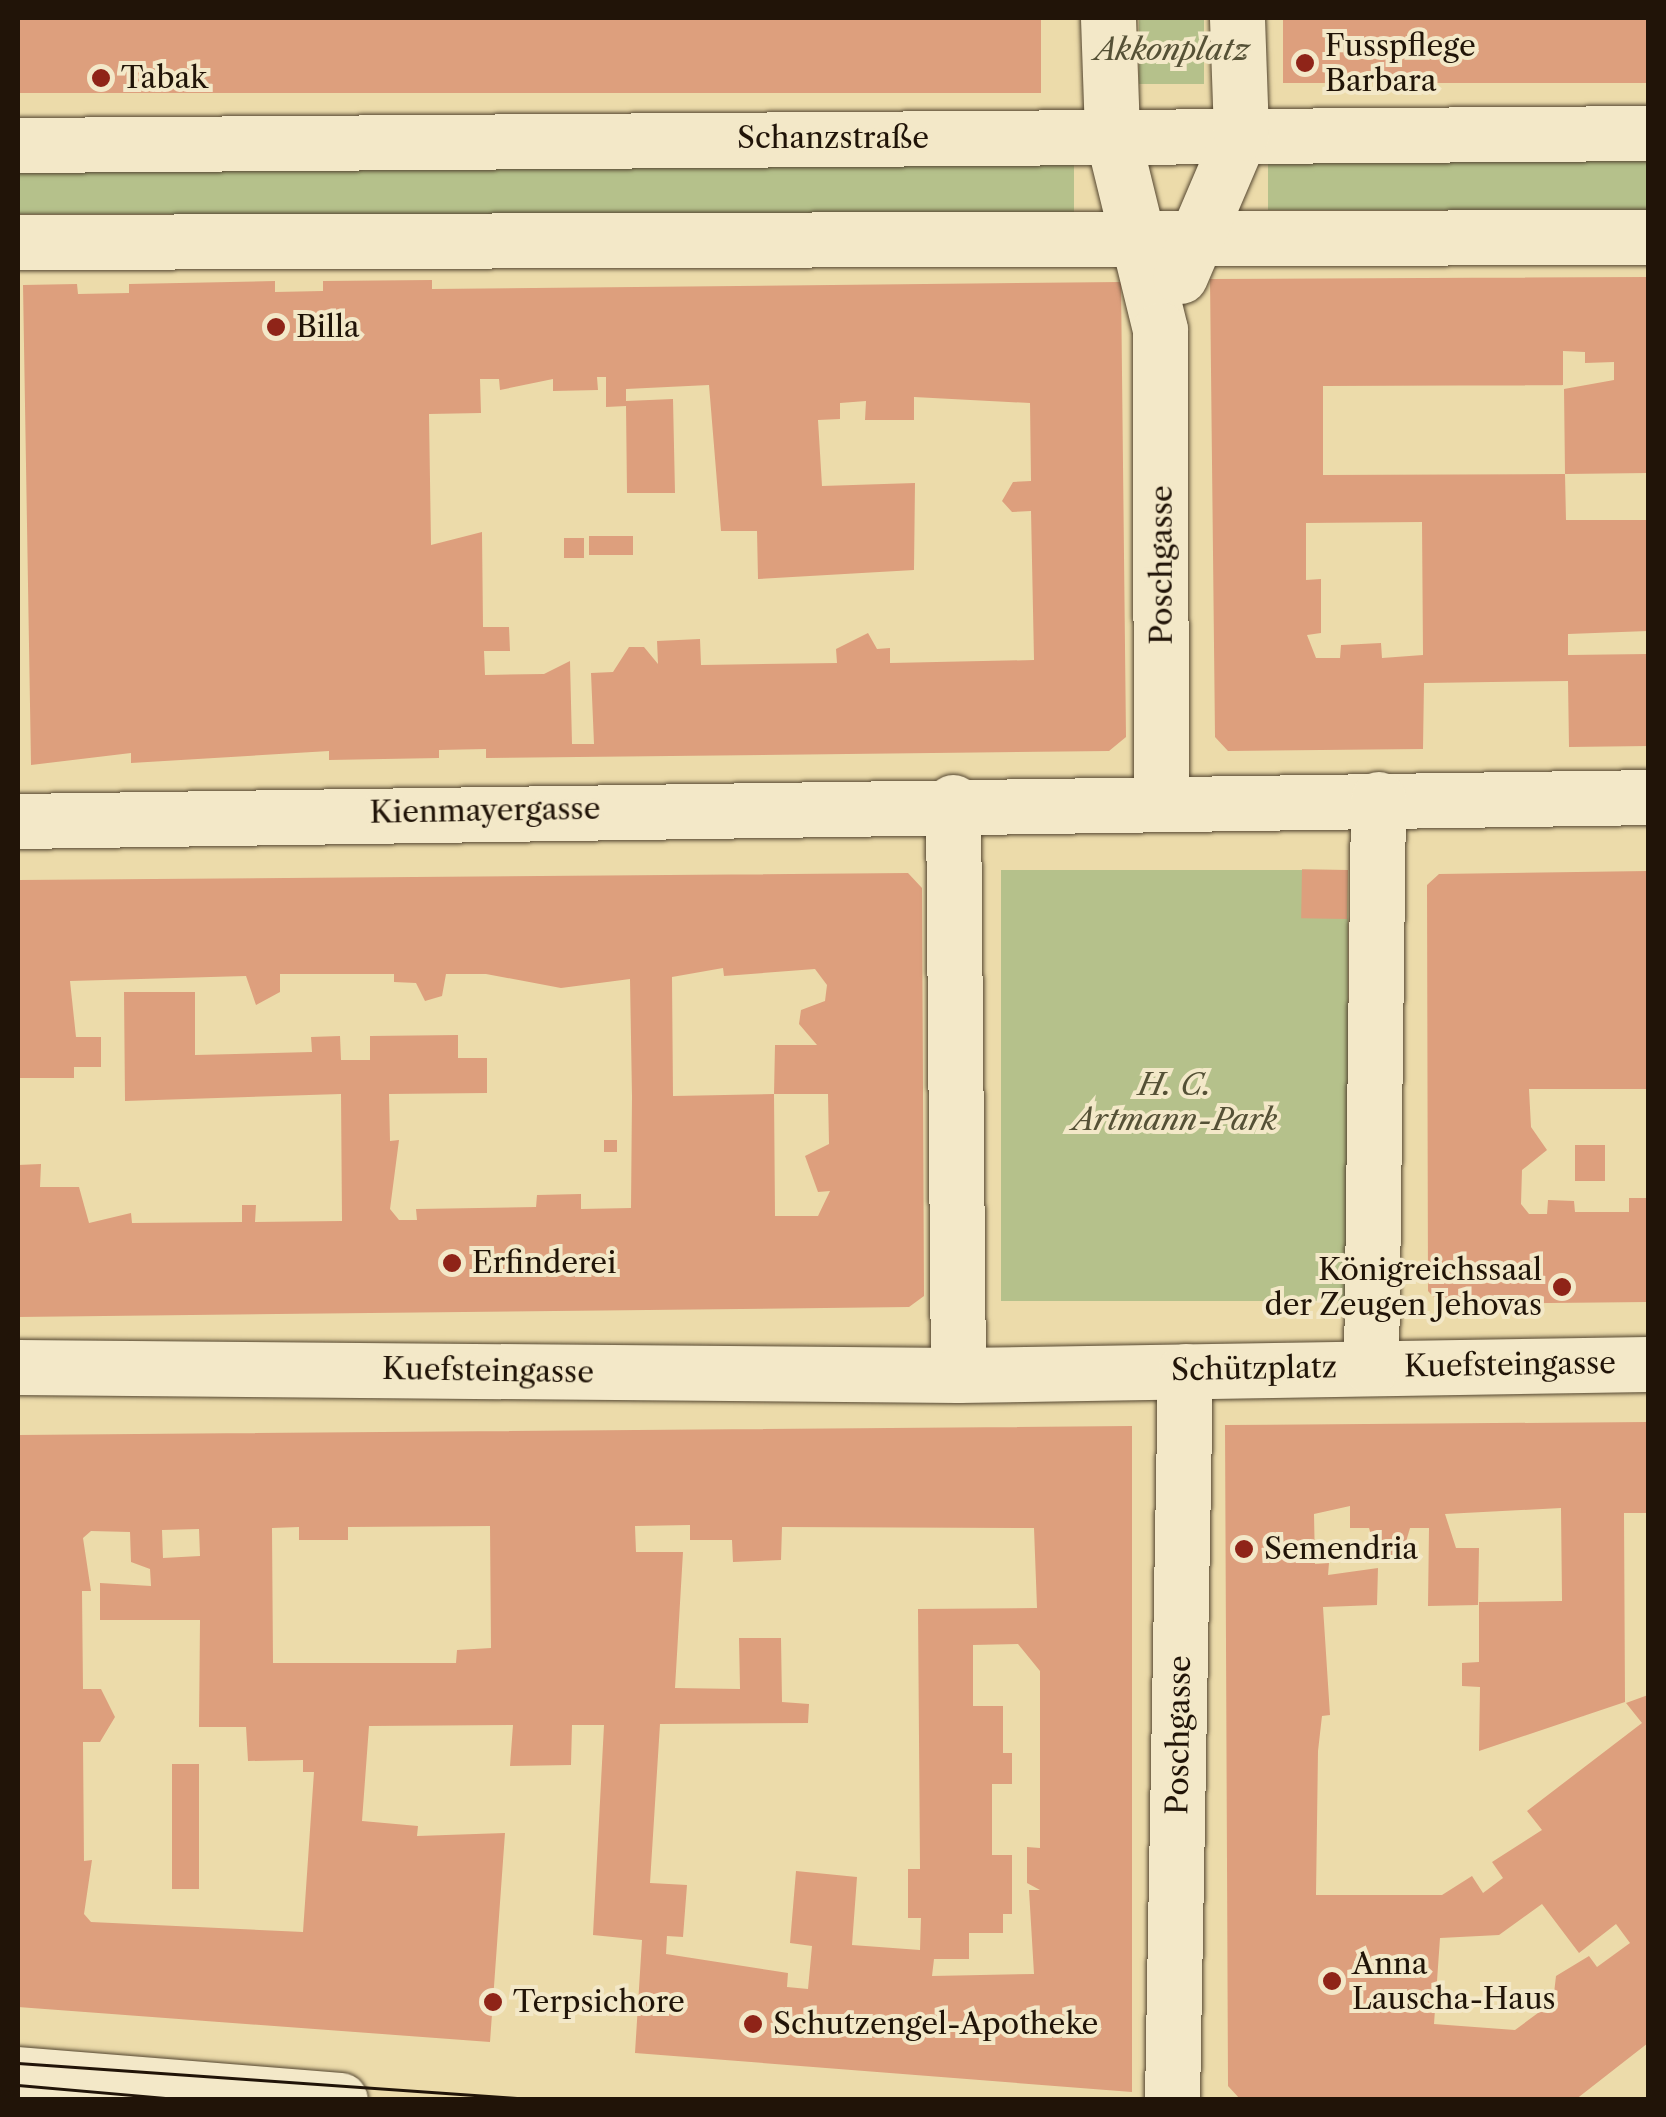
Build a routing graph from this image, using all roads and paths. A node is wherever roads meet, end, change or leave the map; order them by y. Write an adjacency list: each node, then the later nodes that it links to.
1 (1108, 18): 5 (street)
2 (1238, 18): 4 (street)
3 (1648, 132): 4 (street, Schanzstraße)
4 (1241, 133): 5 (street, Schanzstraße); 10 (street)
5 (1112, 134): 6 (street, Schanzstraße); 9 (street)
6 (18, 145)
7 (1648, 237): 10 (street)
8 (18, 242): 9 (street)
9 (1139, 244): 10 (street); 11 (street)
10 (1192, 244): 11 (street)
11 (1160, 330): 13 (street, Poschgasse)
12 (1648, 797): 14 (street)
13 (1160, 799): 14 (street); 15 (street)
14 (1378, 800): 19 (street, Schützplatz)
15 (953, 802): 16 (street, Kienmayergasse); 21 (street)
16 (18, 820)
17 (1648, 1364): 19 (street, Kuefsteingasse)
18 (18, 1367): 21 (street, Kuefsteingasse)
19 (1371, 1367): 20 (street, Schützplatz)
20 (1185, 1371): 21 (street, Schützplatz); 24 (street, Poschgasse)
21 (958, 1375)
22 (18, 2074): 23 (street)
23 (340, 2100)
24 (1172, 2100)

